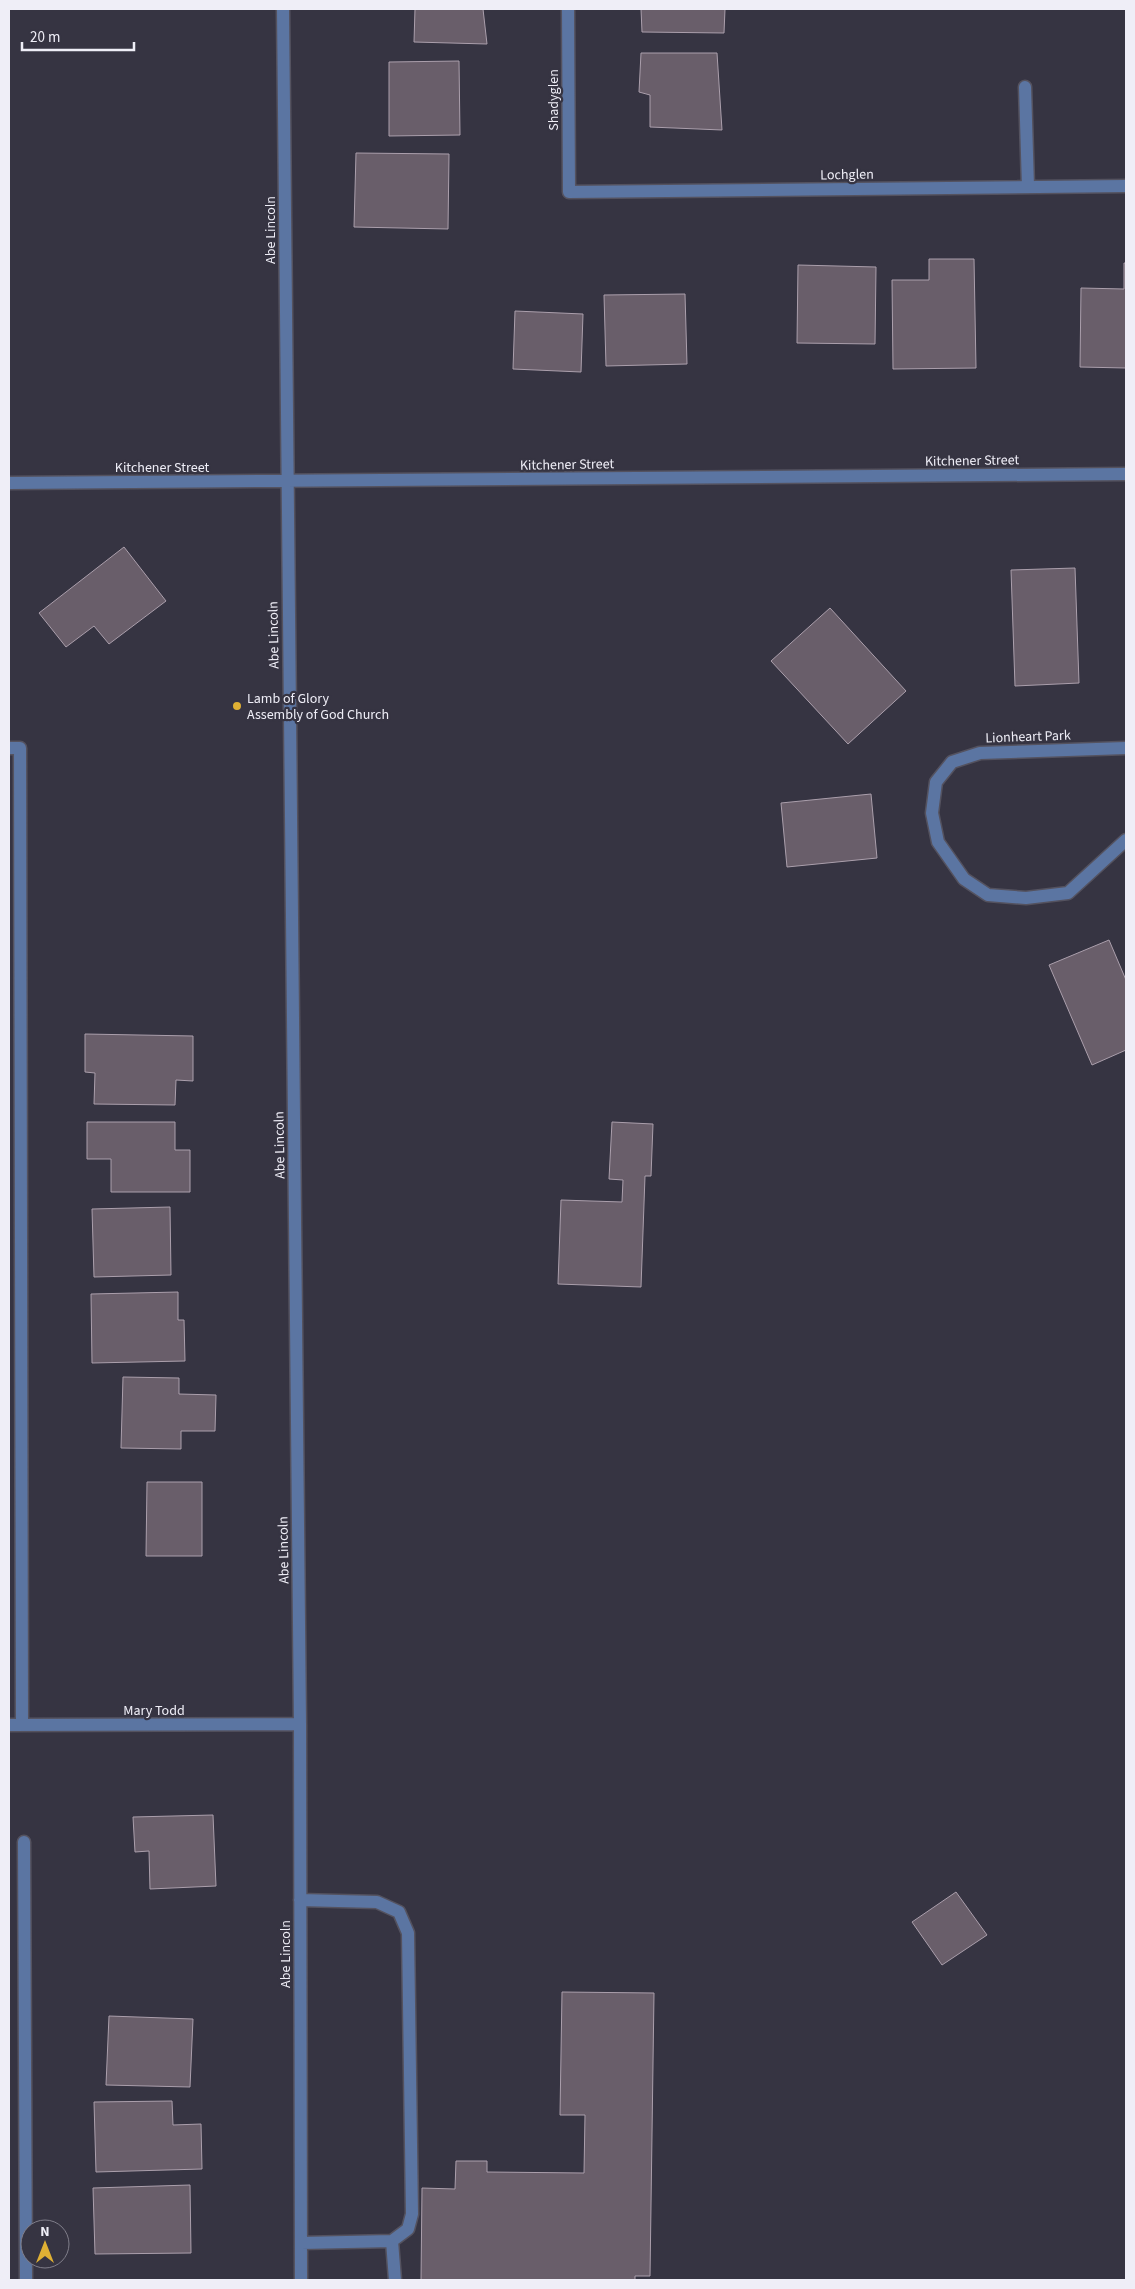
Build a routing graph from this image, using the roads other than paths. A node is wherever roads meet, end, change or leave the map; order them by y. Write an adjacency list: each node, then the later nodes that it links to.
1 (283, 9): 8 (street, Abe Lincoln)
2 (568, 9): 6 (street, Shadyglen)
3 (1024, 87): 5 (street)
4 (1126, 186): 5 (street, Lochglen)
5 (1028, 187): 6 (street, Lochglen)
6 (569, 192)
7 (1126, 474): 8 (street, Kitchener Street)
8 (287, 482): 9 (street, Kitchener Street); 13 (street, Abe Lincoln)
9 (9, 483)
10 (14, 748): 15 (street)
11 (1126, 748): 12 (street, Lionheart Park)
12 (1126, 840)
13 (300, 1724): 15 (street, Mary Todd); 17 (street, Abe Lincoln)
14 (9, 1725): 15 (street, Mary Todd)
15 (22, 1725)
16 (24, 1842): 20 (street)
17 (300, 1900): 18 (street); 19 (street, Abe Lincoln)
18 (392, 2241): 19 (street); 22 (street)
19 (301, 2243): 21 (street, Abe Lincoln)
20 (26, 2280)
21 (301, 2280)
22 (395, 2280)

